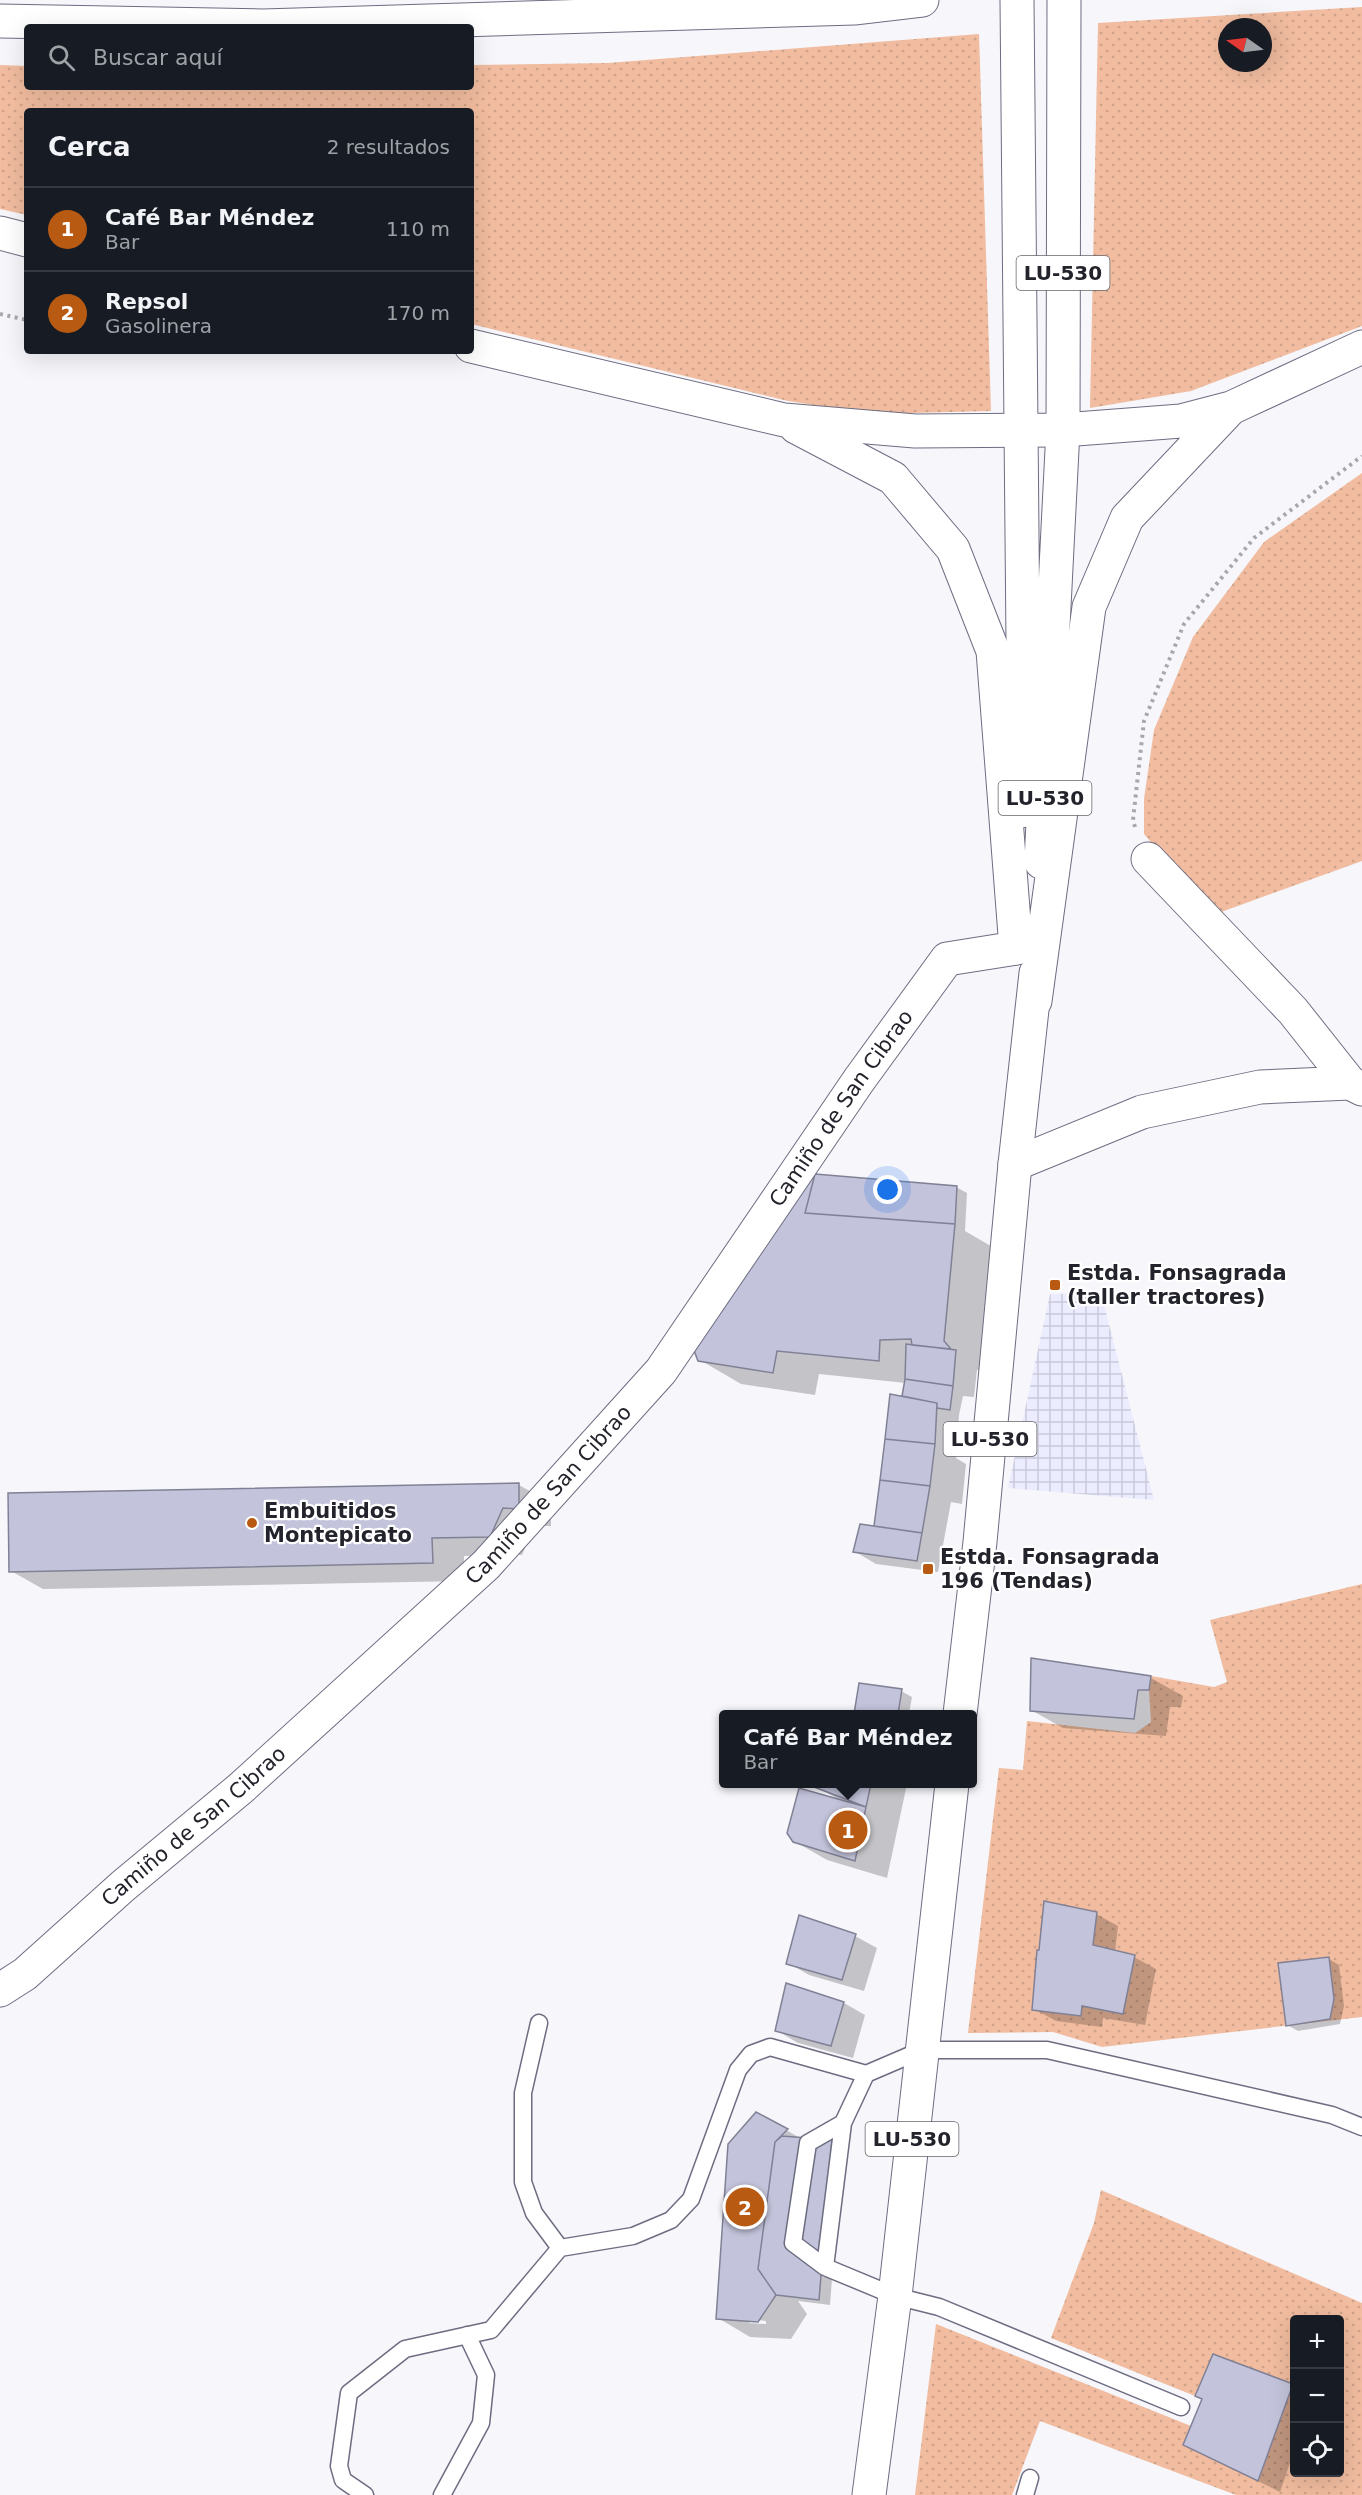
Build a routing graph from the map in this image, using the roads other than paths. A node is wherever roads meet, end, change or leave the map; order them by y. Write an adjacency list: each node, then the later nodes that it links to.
1 (922, 0): 6 (main road)
2 (1017, 0): 14 (main road, LU-530)
3 (1064, 0): 13 (main road, LU-530)
4 (0, 21): 5 (main road)
5 (157, 24)
6 (328, 24)
7 (0, 233): 8 (main road)
8 (24, 239)
9 (474, 347): 12 (main road)
10 (1362, 347): 11 (main road)
11 (1231, 408): 13 (main road); 17 (main road)
12 (784, 420): 14 (main road); 16 (main road)
13 (1062, 430): 14 (main road); 17 (main road, LU-530)
14 (1021, 431): 16 (main road, LU-530)
15 (1148, 859): 18 (main road)
16 (1016, 948): 19 (main road, LU-530); 22 (main road, Camiño de San Cibrao)
17 (1035, 1001): 19 (main road, LU-530)
18 (1356, 1086): 19 (main road)
19 (1015, 1164): 20 (main road, LU-530)
20 (960, 1710)
21 (952, 1788): 24 (main road, LU-530)
22 (0, 1990)
23 (539, 2024): 28 (lane)
24 (922, 2050): 25 (lane); 27 (lane); 30 (main road, LU-530)
25 (866, 2074): 26 (lane); 28 (lane)
26 (843, 2122): 29 (lane); 29 (lane)
27 (1362, 2127)
28 (560, 2248): 31 (lane)
29 (825, 2267): 30 (lane)
30 (895, 2296): 32 (lane); 36 (main road, LU-530)
31 (467, 2335): 34 (lane); 35 (lane)
32 (1181, 2407)
33 (1030, 2478): 37 (lane)
34 (365, 2495)
35 (442, 2495)
36 (869, 2495)
37 (1025, 2495)

